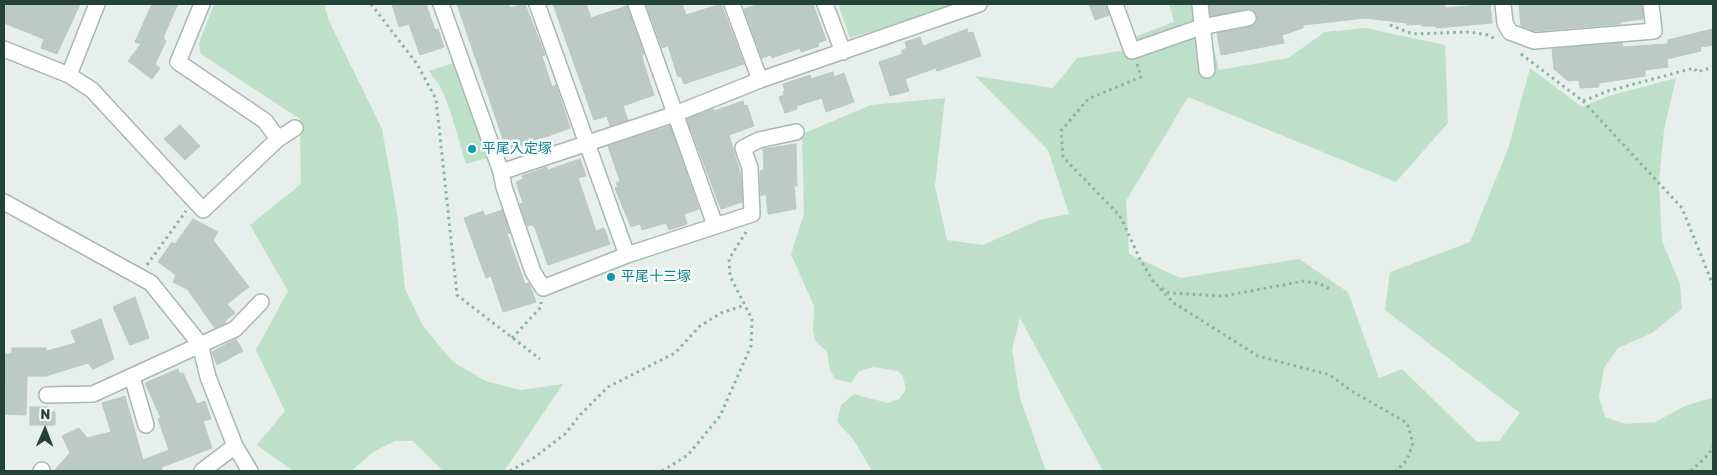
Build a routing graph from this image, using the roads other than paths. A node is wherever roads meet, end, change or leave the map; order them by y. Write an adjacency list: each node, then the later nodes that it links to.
1 (97, 4): 18 (street)
2 (202, 4): 23 (street)
3 (442, 4): 25 (street)
4 (537, 4): 24 (street)
5 (636, 4): 20 (street)
6 (732, 4): 19 (street)
7 (826, 4): 16 (street)
8 (979, 4): 16 (street)
9 (1115, 4): 14 (street)
10 (1200, 4): 14 (street)
11 (1503, 4): 12 (street)
12 (1651, 4)
13 (1248, 18): 14 (street)
14 (1201, 27): 17 (street)
15 (4, 48): 18 (street)
16 (843, 52): 19 (street)
17 (1208, 70)
18 (69, 75): 23 (street)
19 (760, 80): 20 (street)
20 (675, 114): 24 (street); 27 (street)
21 (295, 128): 23 (street)
22 (796, 132): 27 (street)
23 (278, 139)
24 (587, 144): 25 (street); 28 (street)
25 (501, 172): 28 (street)
26 (4, 202): 30 (street)
27 (715, 226): 28 (street)
28 (627, 256)
29 (261, 302): 30 (street)
30 (200, 344): 31 (street); 34 (street)
31 (132, 377): 32 (street); 33 (street)
32 (47, 395)
33 (146, 425)
34 (235, 446): 35 (street); 36 (street)
35 (202, 471)
36 (250, 471)

